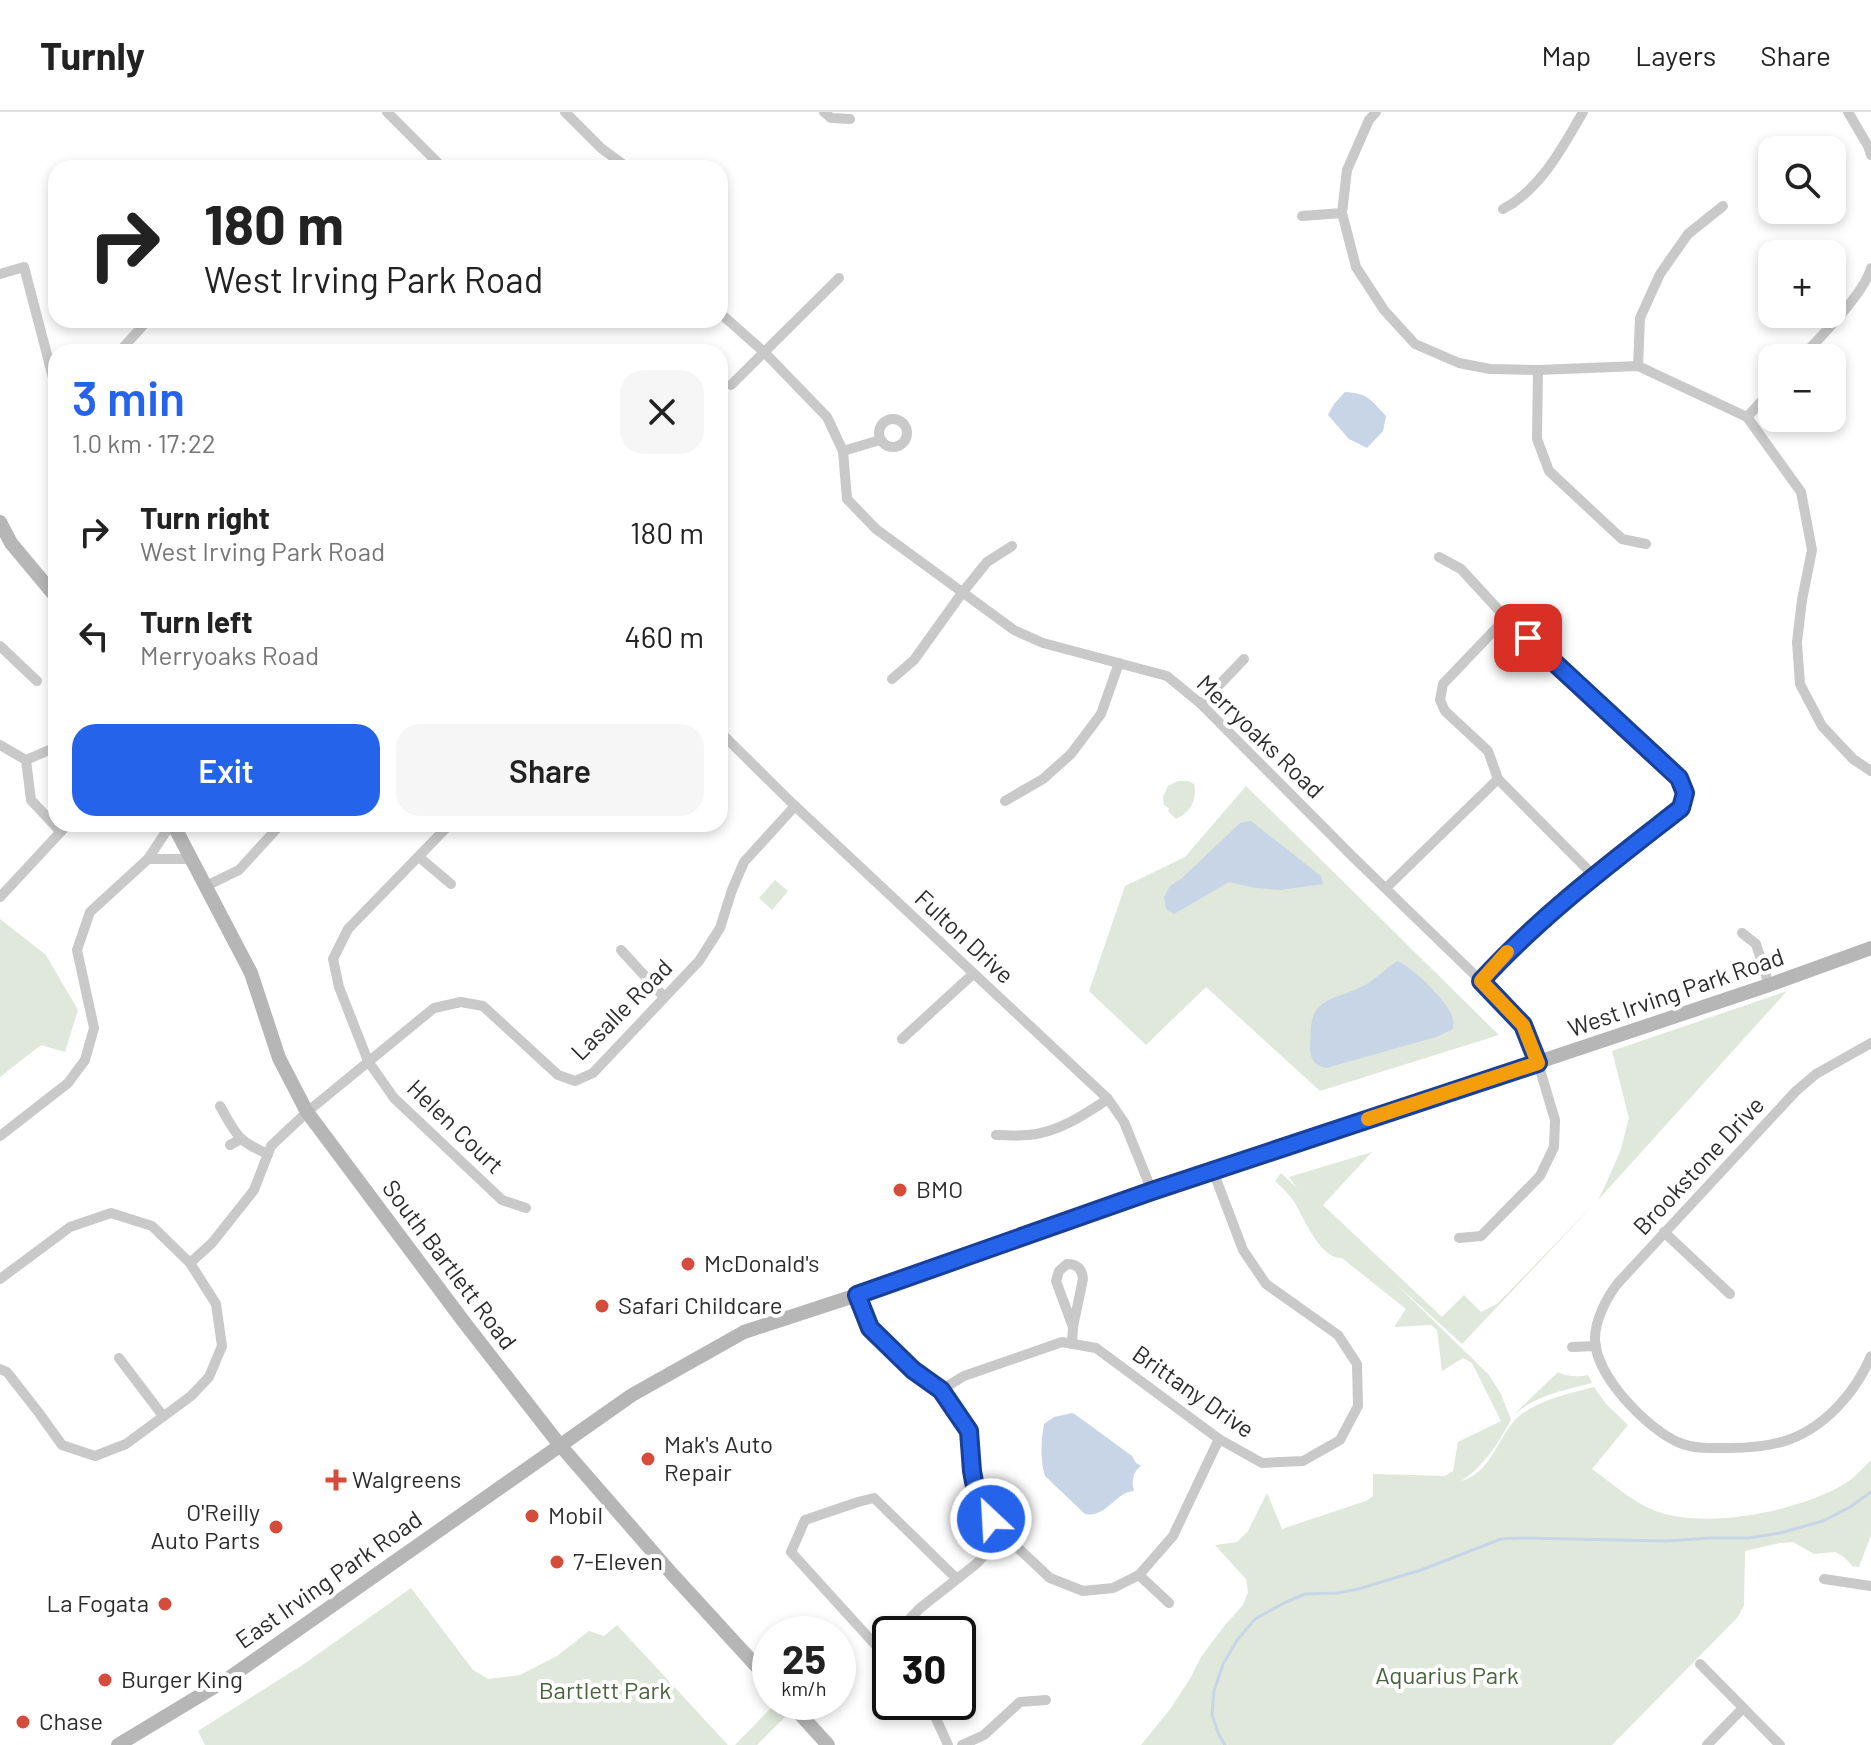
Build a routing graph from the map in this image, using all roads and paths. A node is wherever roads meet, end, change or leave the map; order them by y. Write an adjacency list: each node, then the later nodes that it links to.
1 (387, 112): 9 (street)
2 (565, 112): 10 (street)
3 (824, 112): 7 (street)
4 (1376, 112): 13 (street)
5 (1583, 112): 12 (street)
6 (1848, 112): 8 (street)
7 (850, 119)
8 (1871, 155)
9 (435, 160)
10 (617, 160)
11 (1723, 206): 24 (street)
12 (1503, 209)
13 (1342, 213): 14 (street); 25 (street)
14 (1302, 216)
15 (1871, 268): 21 (street)
16 (0, 274): 23 (street)
17 (839, 278): 22 (street)
18 (728, 320): 22 (street, Merryoaks Road)
19 (141, 328): 20 (street)
20 (126, 344)
21 (1814, 344)
22 (764, 352): 26 (street); 30 (street, Merryoaks Road)
23 (48, 356)
24 (1638, 366): 25 (street); 28 (street)
25 (1538, 370): 32 (street)
26 (731, 385)
27 (1758, 405): 28 (street)
28 (1747, 417): 48 (street)
29 (880, 440): 30 (street)
30 (843, 451): 36 (street, Merryoaks Road)
31 (0, 522): 35 (main road)
32 (1646, 544)
33 (1012, 546): 36 (street)
34 (1439, 557): 37 (street)
35 (48, 587)
36 (962, 593): 40 (street, Merryoaks Road); 41 (street)
37 (1506, 618): 49 (street); 61 (street)
38 (0, 646): 42 (street)
39 (1244, 659): 43 (street)
40 (1119, 663): 43 (street, Merryoaks Road); 50 (street)
41 (892, 679)
42 (37, 681)
43 (1201, 704): 64 (street, Merryoaks Road)
44 (728, 740): 51 (street, Fulton Drive)
45 (0, 745): 47 (street)
46 (48, 750): 47 (street)
47 (26, 760): 52 (street)
48 (1871, 771)
49 (1498, 779): 61 (street); 64 (street)
50 (1005, 801)
51 (795, 806): 69 (street, Fulton Drive); 72 (street, Lasalle Road)
52 (48, 814)
53 (60, 832): 65 (street)
54 (167, 832): 59 (street)
55 (177, 832): 60 (main road, South Bartlett Road)
56 (274, 832): 63 (street)
57 (442, 832): 58 (street, Helen Court)
58 (419, 857): 62 (street); 75 (street, Helen Court)
59 (148, 859): 60 (street); 81 (street)
60 (192, 859): 63 (main road, South Bartlett Road)
61 (1595, 877): 70 (street)
62 (451, 884)
63 (206, 886): 78 (main road, South Bartlett Road)
64 (1386, 888): 70 (street, Merryoaks Road)
65 (0, 897)
66 (1742, 933): 71 (street)
67 (1871, 948): 71 (main road, West Irving Park Road)
68 (621, 950): 72 (street)
69 (973, 974): 73 (street); 77 (street, Fulton Drive)
70 (1481, 981): 76 (street, Merryoaks Road)
71 (1769, 985): 76 (main road, West Irving Park Road)
72 (664, 997): 75 (street, Lasalle Road)
73 (902, 1039)
74 (1871, 1043): 88 (street, Brookstone Drive)
75 (368, 1061): 78 (street, Lasalle Road); 87 (street, Helen Court)
76 (1538, 1063): 85 (main road, West Irving Park Road); 89 (street, Merryoaks Road)
77 (1108, 1099): 80 (street); 86 (street, Fulton Drive)
78 (307, 1112): 84 (street, Lasalle Road); 104 (main road, South Bartlett Road)
79 (220, 1114): 82 (street)
80 (996, 1135)
81 (0, 1136)
82 (241, 1139): 83 (street); 84 (street)
83 (230, 1145)
84 (268, 1154): 90 (street, Lasalle Road)
85 (1213, 1171): 86 (main road, West Irving Park Road); 103 (street, Brittany Drive)
86 (1152, 1191): 93 (main road, West Irving Park Road)
87 (526, 1208)
88 (1664, 1232): 92 (street); 96 (street, Brookstone Drive)
89 (1459, 1238)
90 (190, 1263): 91 (street); 102 (street)
91 (0, 1279)
92 (1730, 1294)
93 (857, 1295): 101 (street); 104 (main road, West Irving Park Road)
94 (1073, 1327): 94 (street); 95 (street)
95 (1072, 1344): 101 (street); 103 (street, Brittany Drive)
96 (1596, 1346): 97 (street); 98 (street)
97 (1572, 1347)
98 (1871, 1356)
99 (119, 1358): 102 (street)
100 (0, 1369): 102 (street)
101 (941, 1390): 105 (street)
102 (163, 1416)
103 (1219, 1439): 106 (street)
104 (559, 1444): 113 (main road, South Bartlett Road); 119 (main road, East Irving Park Road)
105 (1004, 1535): 106 (street); 107 (street)
106 (1139, 1575): 110 (street)
107 (957, 1579): 111 (street); 112 (street)
108 (1824, 1579): 109 (street)
109 (1871, 1586)
110 (1169, 1603)
111 (913, 1616)
112 (872, 1640)
113 (752, 1661)
114 (1700, 1664): 116 (street)
115 (1046, 1700): 122 (street)
116 (1743, 1708): 123 (street); 124 (street)
117 (805, 1720): 120 (main road)
118 (937, 1720): 121 (street)
119 (118, 1745)
120 (828, 1745)
121 (948, 1745)
122 (962, 1745)
123 (1707, 1745)
124 (1780, 1745)

